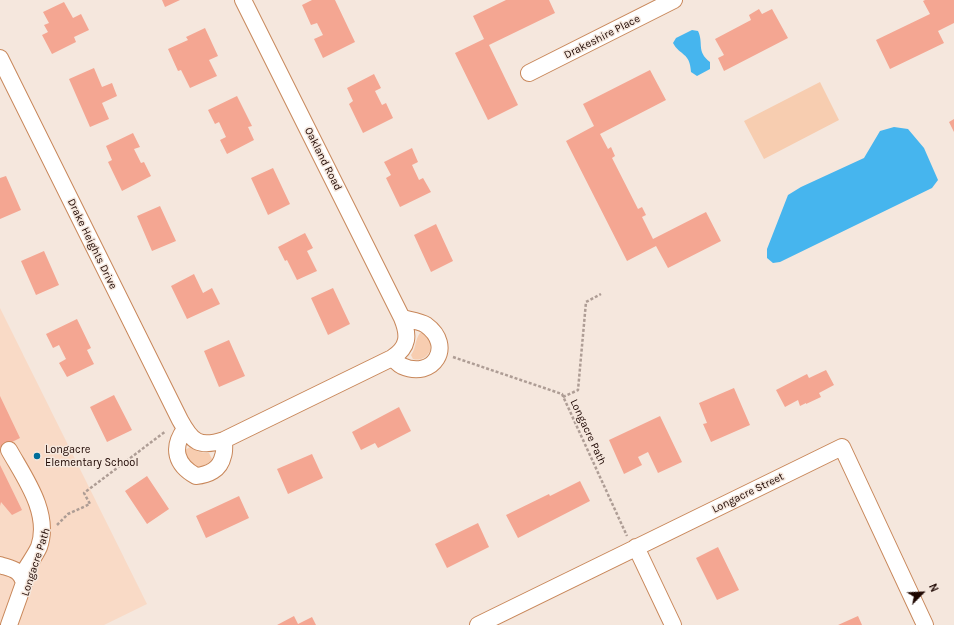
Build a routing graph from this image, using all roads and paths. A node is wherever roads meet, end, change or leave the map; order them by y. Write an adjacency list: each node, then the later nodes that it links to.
1 (244, 0): 6 (street, Oakland Road)
2 (674, 0): 4 (street, Drakeshire Place)
3 (0, 58): 10 (street, Drake Heights Drive)
4 (529, 73)
5 (601, 294): 9 (path)
6 (402, 318): 7 (street); 8 (street, Oakland Road)
7 (440, 353): 8 (street); 9 (path, Longacre Path)
8 (392, 358): 11 (street, Oakland Road)
9 (563, 397): 15 (path, Longacre Path)
10 (182, 424): 11 (street); 12 (street, Drake Heights Drive); 14 (path, Longacre Path)
11 (224, 440): 12 (street, Oakland Road)
12 (201, 443)
13 (9, 450): 17 (street)
14 (53, 532)
15 (636, 547): 19 (street, Longacre Street); 20 (street); 21 (street, Longacre Street)
16 (0, 565): 17 (street)
17 (22, 576): 18 (street)
18 (9, 625)
19 (478, 625)
20 (673, 625)
21 (925, 625)

